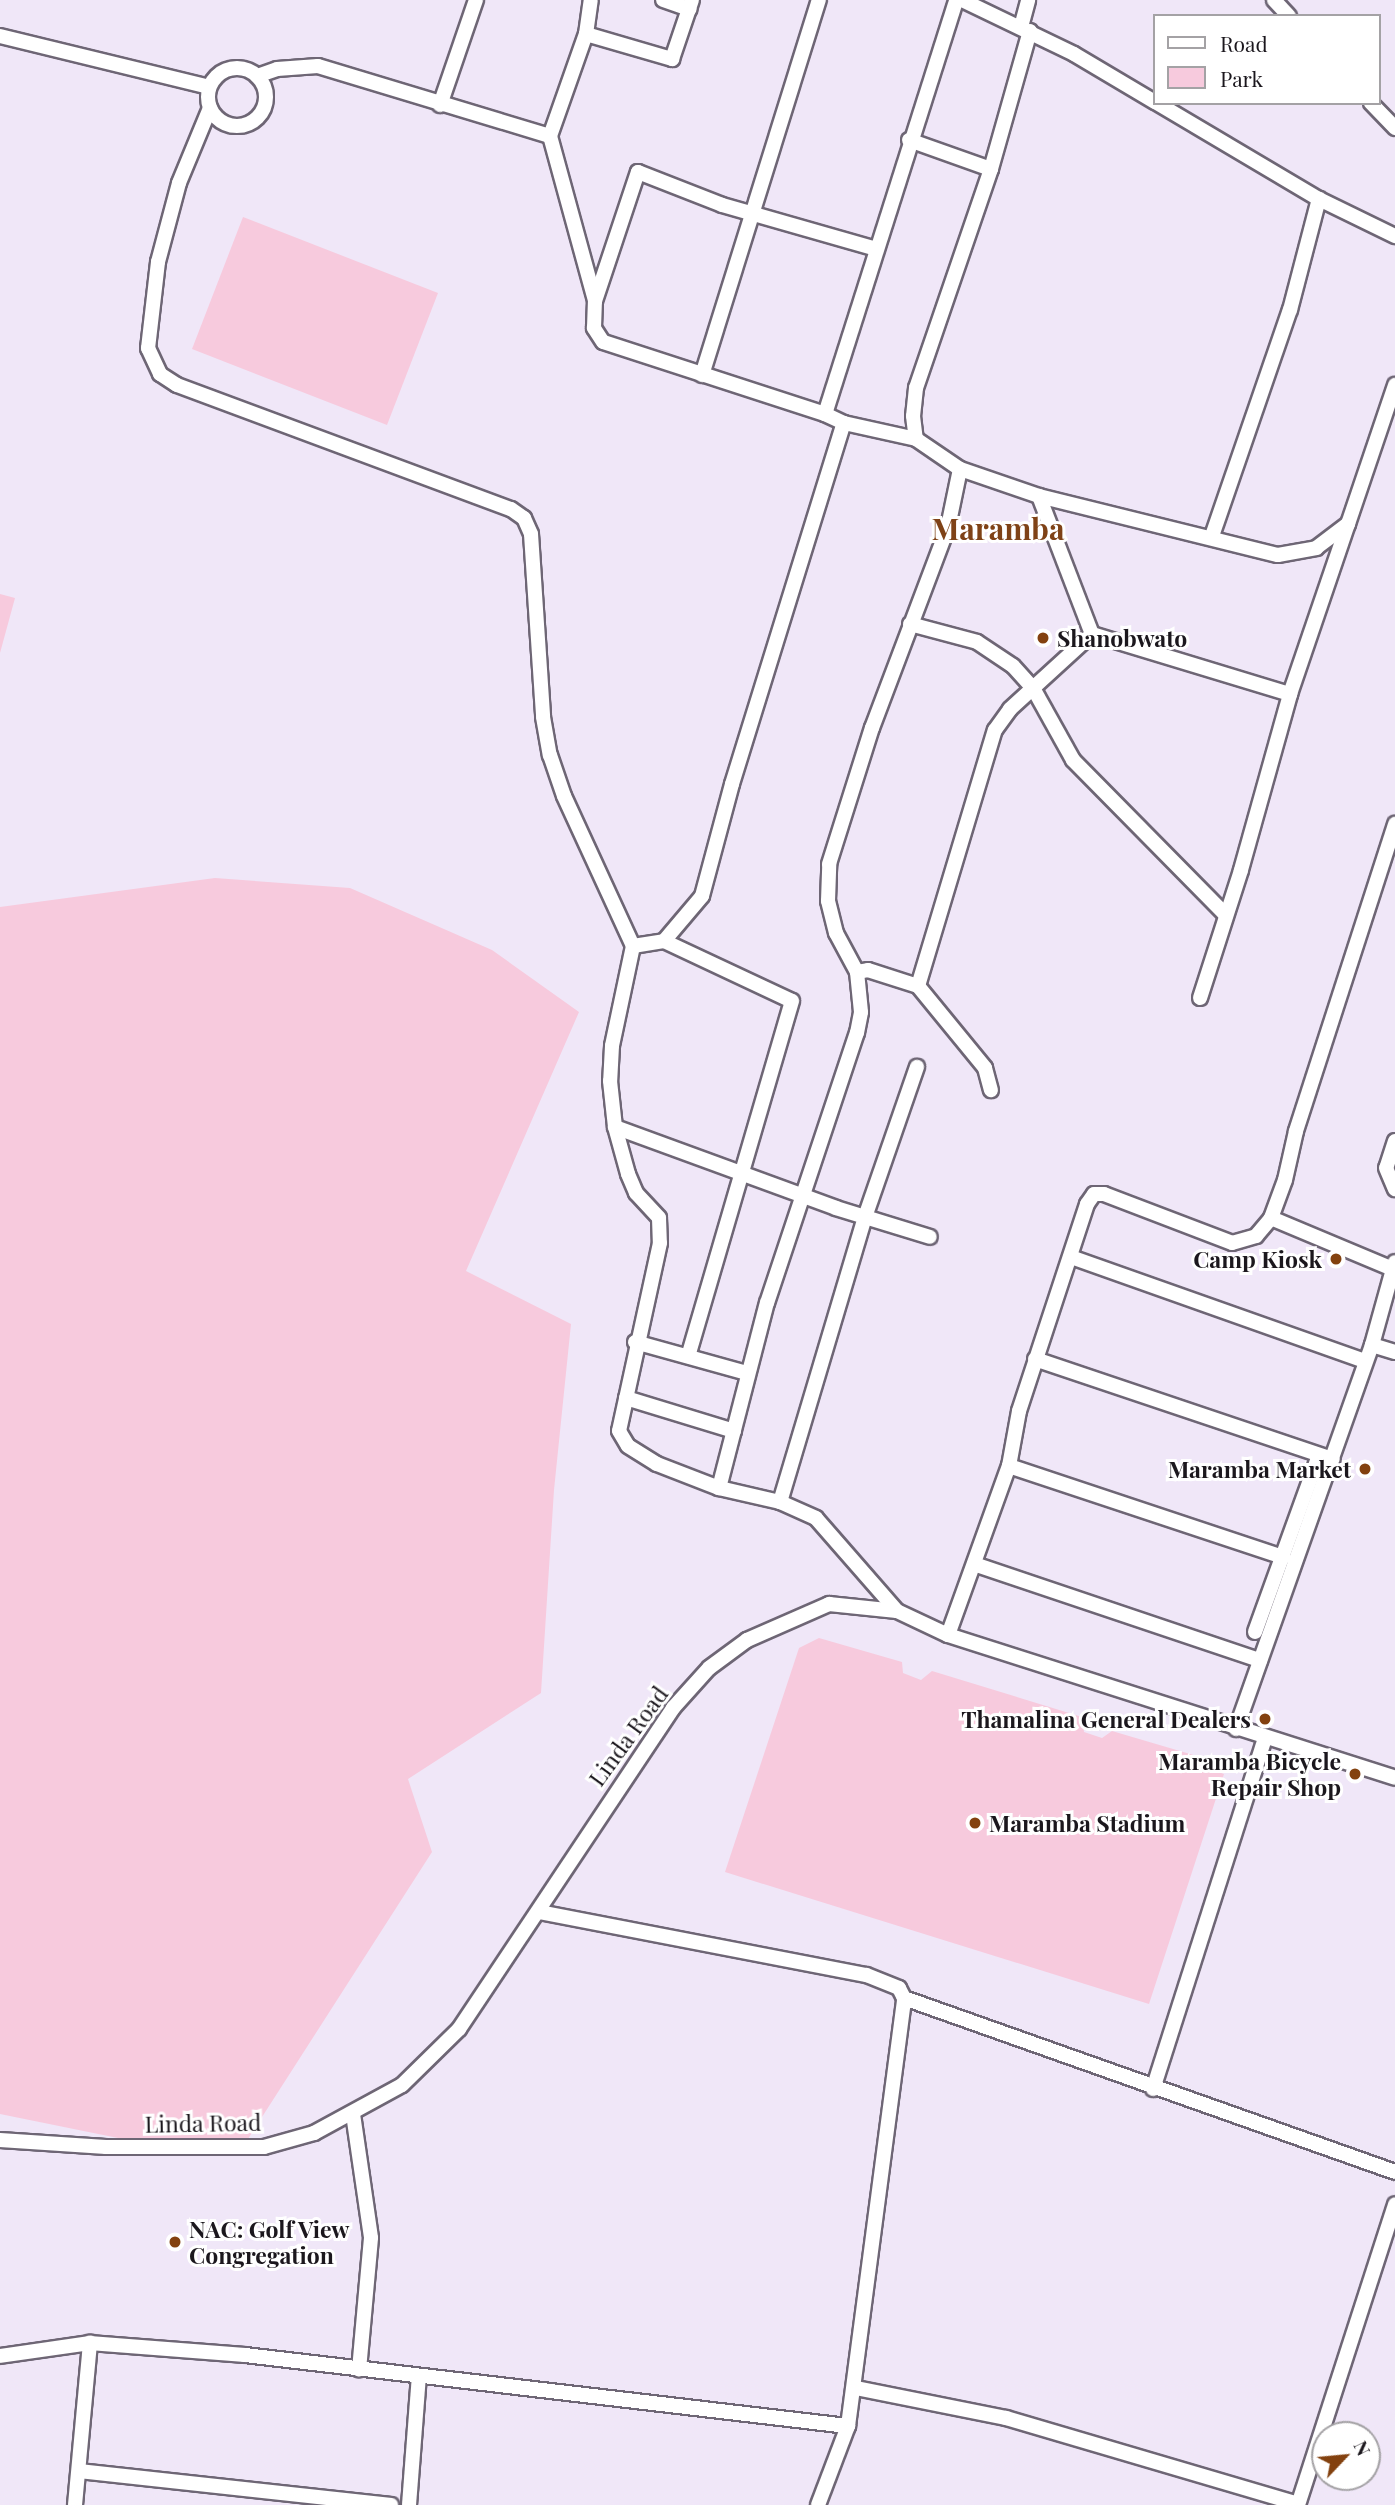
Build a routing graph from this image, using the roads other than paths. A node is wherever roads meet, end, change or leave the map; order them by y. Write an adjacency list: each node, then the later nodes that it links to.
1 (476, 0): 17 (street)
2 (591, 0): 12 (street)
3 (663, 0): 9 (street)
4 (819, 0): 26 (street)
5 (956, 0): 23 (street)
6 (962, 0): 11 (street)
7 (1028, 0): 11 (street)
8 (1274, 0): 10 (street)
9 (691, 4): 12 (street)
10 (1287, 14)
11 (1026, 29): 16 (street); 24 (street)
12 (586, 34): 22 (street)
13 (0, 36): 15 (street)
14 (257, 76): 15 (street); 17 (street); 20 (street)
15 (209, 87): 20 (street)
16 (1154, 102)
17 (440, 105): 22 (street)
18 (1159, 105): 25 (street)
19 (1373, 105): 21 (street)
20 (210, 108): 46 (street)
21 (1395, 128)
22 (550, 136): 29 (street)
23 (909, 140): 24 (street); 28 (street)
24 (991, 169): 34 (street)
25 (1319, 200): 27 (street); 38 (street)
26 (750, 212): 28 (street); 29 (street); 30 (street)
27 (1395, 236)
28 (876, 249): 32 (street)
29 (595, 301): 30 (street)
30 (702, 374): 32 (street)
31 (1395, 385): 37 (street)
32 (825, 414): 33 (street)
33 (844, 423): 34 (street); 45 (street)
34 (916, 439): 35 (street)
35 (960, 469): 36 (street); 39 (street)
36 (1039, 496): 38 (street); 40 (street)
37 (1349, 524): 38 (street); 42 (street)
38 (1212, 536)
39 (910, 624): 41 (street); 47 (street)
40 (1091, 634): 41 (street); 42 (street)
41 (1033, 688): 44 (street); 48 (street)
42 (1290, 694): 44 (street)
43 (1395, 824): 58 (street)
44 (1226, 915): 49 (street)
45 (664, 941): 46 (street); 54 (street)
46 (632, 946): 52 (street)
47 (857, 972): 48 (street); 56 (street)
48 (918, 986): 51 (street)
49 (1200, 998)
50 (917, 1067): 57 (street)
51 (991, 1090)
52 (615, 1127): 54 (street); 62 (street)
53 (1395, 1141): 55 (street)
54 (743, 1175): 56 (street); 65 (street)
55 (1395, 1189)
56 (806, 1196): 57 (street); 68 (street)
57 (866, 1217): 59 (street); 74 (street)
58 (1271, 1218): 60 (street); 61 (street)
59 (930, 1237)
60 (1071, 1257): 66 (street); 67 (street)
61 (1394, 1266): 63 (street)
62 (635, 1342): 65 (street); 69 (street)
63 (1372, 1345): 64 (street); 67 (street)
64 (1395, 1352)
65 (688, 1356): 68 (street)
66 (1035, 1359): 71 (street); 72 (street)
67 (1365, 1362): 71 (street)
68 (747, 1373): 70 (street)
69 (626, 1398): 70 (street); 73 (street)
70 (733, 1431): 73 (street)
71 (1326, 1457): 75 (street); 80 (street)
72 (1009, 1466): 75 (street); 76 (street)
73 (719, 1488): 74 (street)
74 (780, 1502): 77 (street)
75 (1283, 1557): 78 (street)
76 (974, 1564): 79 (street); 80 (street)
77 (897, 1611): 79 (street, Linda Road); 84 (street, Linda Road)
78 (1255, 1632)
79 (948, 1635): 81 (street, Linda Road)
80 (1261, 1660): 81 (street)
81 (1236, 1728): 82 (street, Linda Road)
82 (1265, 1738): 83 (street, Linda Road); 86 (street)
83 (1395, 1778)
84 (539, 1912): 85 (street); 87 (street, Linda Road)
85 (904, 1998): 86 (street); 95 (street)
86 (1153, 2089): 89 (street)
87 (353, 2114): 88 (street, Linda Road); 93 (street)
88 (0, 2140)
89 (1395, 2172)
90 (1395, 2204): 102 (street)
91 (90, 2343): 92 (street); 93 (street); 97 (street)
92 (0, 2356)
93 (359, 2369): 94 (street)
94 (419, 2376): 96 (street); 100 (street)
95 (856, 2388): 96 (street); 102 (street)
96 (848, 2426): 101 (street)
97 (79, 2471): 98 (street); 99 (street)
98 (75, 2505)
99 (391, 2505)
100 (409, 2505)
101 (818, 2505)
102 (1298, 2505)

